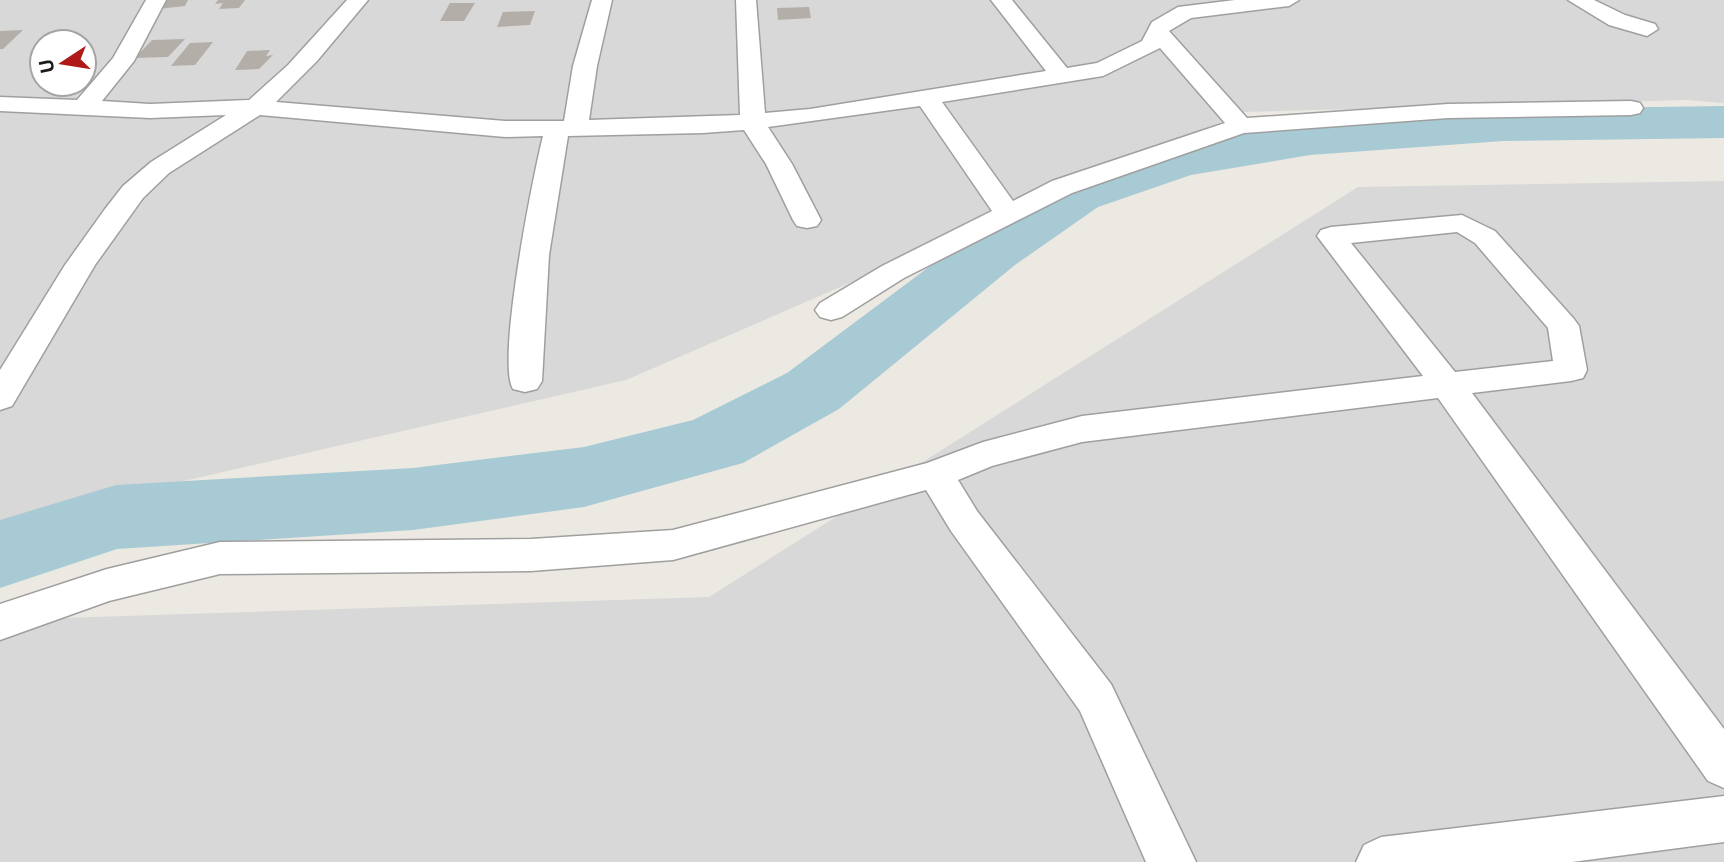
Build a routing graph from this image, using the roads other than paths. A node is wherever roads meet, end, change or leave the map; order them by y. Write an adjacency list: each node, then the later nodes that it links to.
1 (156, 0): 14 (street)
2 (358, 0): 15 (street)
3 (602, 0): 19 (street)
4 (746, 0): 17 (street)
5 (1002, 0): 11 (street)
6 (1289, 0): 8 (street)
7 (1578, 0): 9 (street)
8 (1205, 5): 10 (street)
9 (1647, 29)
10 (1158, 32): 11 (street); 18 (street)
11 (1060, 74): 12 (street)
12 (927, 98): 17 (street); 20 (street)
13 (0, 104): 14 (street)
14 (84, 107): 15 (street)
15 (255, 107): 19 (street); 25 (street)
16 (1631, 108): 18 (street)
17 (753, 124): 19 (street); 21 (street)
18 (1241, 126): 20 (street)
19 (566, 129): 23 (street)
20 (1008, 214): 22 (street)
21 (807, 220)
22 (831, 310)
23 (526, 381)
24 (1450, 386): 24 (street); 26 (street); 28 (street)
25 (0, 398)
26 (935, 474): 27 (street); 30 (street)
27 (0, 622)
28 (1724, 766)
29 (1724, 819): 31 (street)
30 (1171, 862)
31 (1381, 862)

